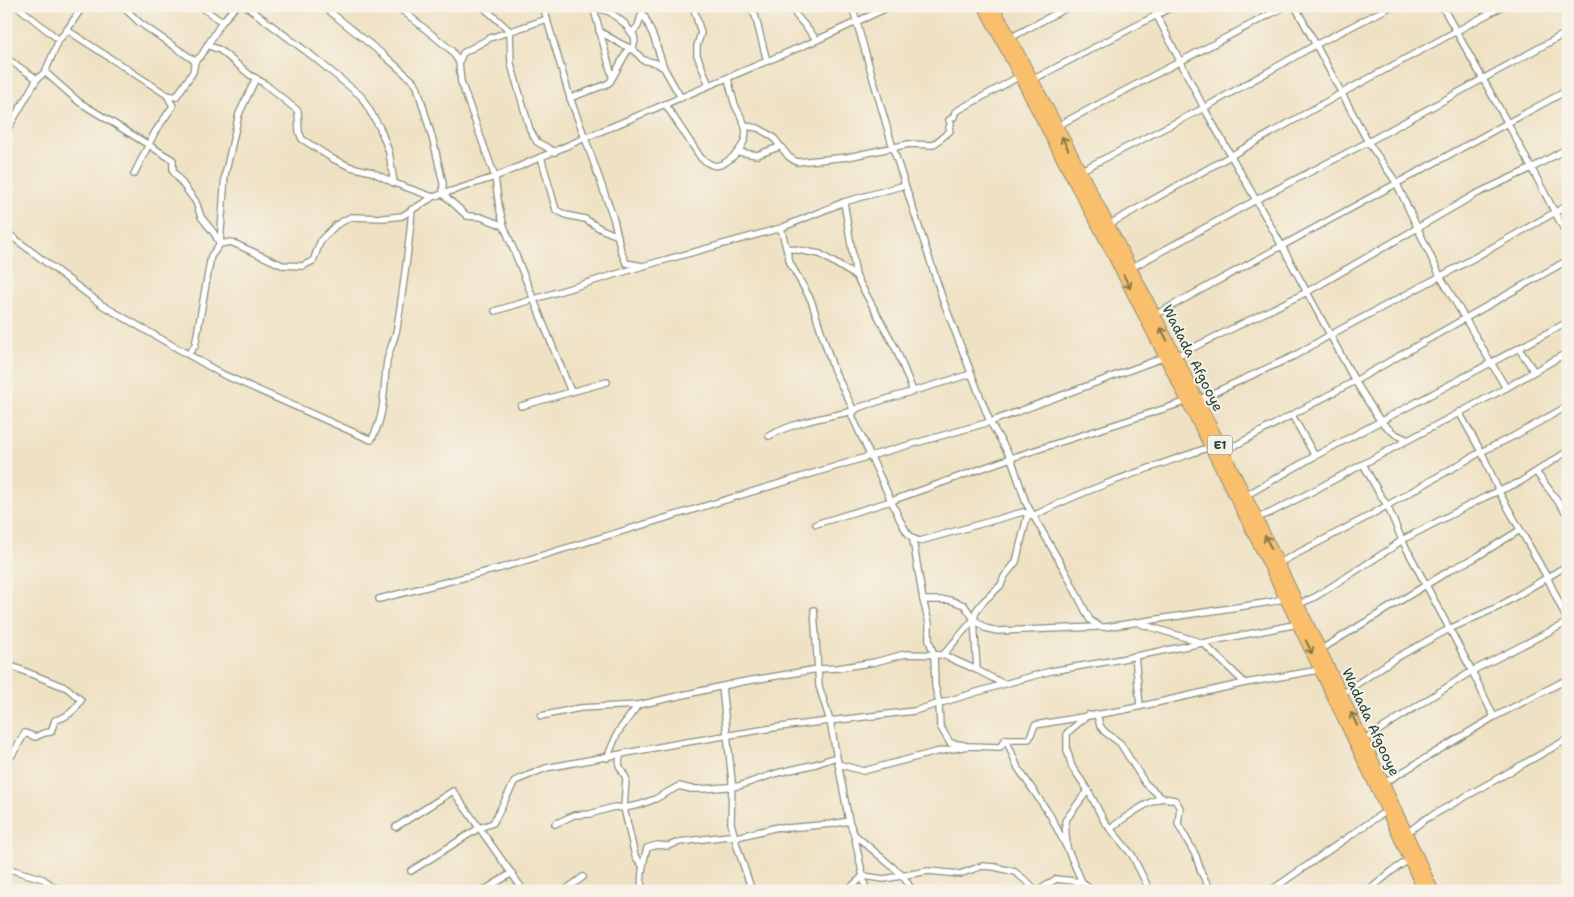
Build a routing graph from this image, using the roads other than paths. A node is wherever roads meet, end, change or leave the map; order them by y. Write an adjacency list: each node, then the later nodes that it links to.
1 (17, 6): 40 (street)
2 (83, 6): 33 (street)
3 (122, 6): 46 (street)
4 (200, 6): 31 (street)
5 (236, 6): 31 (street)
6 (246, 6): 86 (street)
7 (323, 6): 88 (street)
8 (397, 6): 48 (street)
9 (482, 6): 34 (street)
10 (543, 6): 30 (street)
11 (593, 6): 35 (street); 38 (street)
12 (641, 6): 28 (street)
13 (692, 6): 59 (street)
14 (748, 6): 47 (street)
15 (793, 6): 41 (street)
16 (852, 6): 32 (street)
17 (891, 6): 32 (street)
18 (984, 6): 53 (highway, Wadada Afgooye / E1)
19 (993, 6): 39 (highway, Wadada Afgooye / E1)
20 (1070, 6): 39 (street)
21 (1152, 6): 29 (street)
22 (1174, 6): 29 (street)
23 (1286, 6): 49 (street)
24 (1296, 6): 42 (street)
25 (1392, 6): 42 (street)
26 (1442, 6): 36 (street)
27 (1503, 6): 36 (street)
28 (642, 14): 38 (street); 50 (street)
29 (1157, 15): 49 (street); 58 (street)
30 (547, 19): 34 (street); 63 (street)
31 (222, 22): 43 (street)
32 (858, 23): 41 (street); 75 (street)
33 (67, 30): 40 (street); 62 (street)
34 (510, 31): 48 (street); 77 (street)
35 (599, 31): 44 (street); 52 (street)
36 (1456, 32): 56 (street); 61 (street)
37 (1568, 32): 56 (street)
38 (632, 33): 44 (street)
39 (1010, 38): 58 (highway, Wadada Afgooye / E1)
40 (59, 40): 51 (street)
41 (818, 40): 47 (street)
42 (1317, 44): 61 (street); 66 (street)
43 (207, 45): 46 (street); 54 (street)
44 (630, 49): 50 (street); 52 (street)
45 (6, 58): 57 (street)
46 (195, 61): 62 (street)
47 (767, 61): 55 (street)
48 (459, 62): 84 (street)
49 (1180, 62): 66 (street); 69 (street)
50 (664, 68): 64 (street)
51 (45, 72): 57 (street); 73 (street)
52 (612, 76): 63 (street)
53 (1020, 76): 75 (street); 120 (highway, Wadada Afgooye / E1, one-way to 120)
54 (256, 78): 86 (street); 102 (street)
55 (728, 78): 59 (street); 68 (street)
56 (1482, 78): 67 (street); 72 (street)
57 (37, 79): 70 (street)
58 (1032, 80): 69 (highway, Wadada Afgooye / E1)
59 (709, 85): 64 (street)
60 (1568, 90): 67 (street)
61 (1342, 93): 72 (street); 79 (street)
62 (167, 95): 73 (street)
63 (570, 98): 71 (street)
64 (681, 98): 65 (street)
65 (665, 104): 71 (street); 78 (street)
66 (1204, 108): 79 (street); 82 (street)
67 (1507, 122): 81 (street); 85 (street)
68 (745, 126): 74 (street); 78 (street)
69 (1057, 126): 82 (highway, Wadada Afgooye / E1, one-way to 69)
70 (6, 132)
71 (585, 138): 77 (street); 100 (street)
72 (1368, 142): 85 (street); 90 (street)
73 (149, 145): 83 (street); 102 (street)
74 (779, 146): 75 (street); 78 (street)
75 (893, 148): 87 (street)
76 (1568, 148): 81 (street)
77 (555, 152): 80 (street)
78 (738, 152)
79 (1231, 156): 90 (street); 95 (street)
80 (541, 158): 84 (street); 100 (street)
81 (1532, 168): 94 (street); 98 (street)
82 (1080, 171): 95 (highway, Wadada Afgooye / E1)
83 (134, 174)
84 (495, 177): 88 (street); 96 (street)
85 (1396, 182): 98 (street); 103 (street)
86 (394, 183): 89 (street)
87 (905, 185): 91 (street); 123 (street)
88 (443, 194): 89 (street); 96 (street)
89 (433, 197): 93 (street)
90 (1256, 200): 103 (street); 107 (street)
91 (844, 202): 97 (street); 108 (street)
92 (1568, 205): 94 (street)
93 (412, 209): 102 (street); 119 (street)
94 (1554, 212): 101 (street); 109 (street)
95 (1108, 225): 107 (highway, Wadada Afgooye / E1)
96 (504, 226): 111 (street)
97 (781, 228): 104 (street); 106 (street)
98 (1417, 228): 109 (street); 110 (street)
99 (6, 232): 119 (street)
100 (618, 236): 106 (street)
101 (1568, 237)
102 (220, 244): 119 (street)
103 (1282, 246): 110 (street); 113 (street)
104 (787, 248): 108 (street); 132 (street)
105 (1568, 260): 114 (street)
106 (643, 266): 111 (street)
107 (1131, 268): 113 (highway, Wadada Afgooye / E1)
108 (856, 276): 127 (street)
109 (1440, 276): 114 (street); 116 (street)
110 (1307, 292): 116 (street); 120 (street)
111 (534, 301): 112 (street); 128 (street)
112 (496, 311)
113 (1155, 316): 120 (highway, Wadada Afgooye / E1, one-way to 113)
114 (1466, 318): 121 (street); 124 (street)
115 (1568, 322): 117 (street)
116 (1330, 335): 124 (street); 129 (street)
117 (1519, 349): 121 (street); 122 (street)
118 (1568, 352): 122 (street)
119 (188, 354)
120 (1170, 356): 129 (highway, Wadada Afgooye / E1); 135 (street)
121 (1490, 362): 126 (street); 136 (street)
122 (1534, 371): 126 (street)
123 (972, 374): 127 (street); 135 (street)
124 (1355, 381): 134 (street); 136 (street)
125 (607, 382): 128 (street)
126 (1506, 388): 133 (street)
127 (913, 391): 132 (street)
128 (571, 392): 130 (street)
129 (1193, 401): 139 (highway, Wadada Afgooye / E1); 141 (highway, Wadada Afgooye / E1); 145 (street)
130 (521, 406)
131 (1568, 406): 142 (street)
132 (854, 411): 137 (street); 143 (street)
133 (1459, 412): 138 (street); 142 (street)
134 (1292, 415): 141 (street); 144 (street)
135 (990, 422): 143 (street); 145 (street)
136 (1381, 422): 138 (street); 144 (street)
137 (769, 436)
138 (1408, 440): 146 (street)
139 (1210, 447): 152 (street); 163 (highway, Wadada Afgooye / E1)
140 (1568, 451): 147 (street)
141 (1223, 452): 149 (highway, Wadada Afgooye / E1)
142 (1481, 452): 148 (street); 151 (street)
143 (870, 456): 150 (street); 164 (street)
144 (1315, 456): 149 (street)
145 (1010, 458): 150 (street); 152 (street)
146 (1364, 464): 151 (street); 154 (street)
147 (1536, 472): 148 (street); 153 (street)
148 (1499, 492): 156 (street); 158 (street)
149 (1246, 496): 154 (highway, Wadada Afgooye / E1)
150 (891, 501): 155 (street); 157 (street)
151 (1388, 505): 158 (street); 159 (street)
152 (1031, 515): 157 (street); 168 (street); 172 (street)
153 (1568, 515)
154 (1257, 518): 159 (highway, Wadada Afgooye / E1, one-way to 154)
155 (816, 524)
156 (1520, 530): 161 (street); 162 (street)
157 (913, 540): 165 (street)
158 (1402, 540): 162 (street); 166 (street)
159 (1279, 563): 166 (highway, Wadada Afgooye / E1)
160 (1568, 565): 161 (street)
161 (1548, 579): 169 (street); 173 (street)
162 (1426, 586): 173 (street); 175 (street)
163 (1286, 598): 170 (street); 171 (highway, Wadada Afgooye / E1)
164 (379, 599)
165 (923, 600): 168 (street); 176 (street)
166 (1299, 604): 175 (highway, Wadada Afgooye / E1)
167 (814, 610): 180 (street)
168 (974, 619): 172 (street); 177 (street); 181 (street)
169 (1568, 622): 183 (street)
170 (1139, 624): 172 (street); 174 (street)
171 (1298, 624): 174 (street); 182 (highway, Wadada Afgooye / E1, one-way to 182)
172 (1100, 627)
173 (1449, 629): 183 (street); 188 (street)
174 (1203, 643): 178 (street); 185 (street)
175 (1320, 650): 188 (highway, Wadada Afgooye / E1)
176 (934, 655): 177 (street); 180 (street); 189 (street)
177 (943, 655): 181 (street)
178 (1135, 656): 186 (street); 191 (street)
179 (6, 664): 204 (street)
180 (818, 669): 187 (street); 196 (street)
181 (977, 670): 186 (street)
182 (1319, 670): 185 (street); 212 (highway, Wadada Afgooye / E1)
183 (1472, 671): 195 (street); 200 (street)
184 (1568, 679): 195 (street)
185 (1244, 683): 191 (street)
186 (1004, 684): 189 (street)
187 (722, 687): 190 (street); 197 (street)
188 (1342, 694): 200 (highway, Wadada Afgooye / E1, one-way to 188)
189 (939, 703): 196 (street); 201 (street)
190 (638, 705): 194 (street); 205 (street)
191 (1140, 706): 192 (street)
192 (1097, 714): 193 (street); 210 (street)
193 (1088, 715): 198 (street); 209 (street)
194 (541, 716)
195 (1494, 717): 207 (street)
196 (830, 721): 197 (street); 203 (street)
197 (728, 735): 202 (street); 208 (street)
198 (1006, 739): 201 (street); 221 (street)
199 (1568, 739): 218 (street)
200 (1364, 740): 207 (highway, Wadada Afgooye / E1)
201 (968, 746): 206 (street)
202 (620, 755): 205 (street); 211 (street)
203 (836, 757): 206 (street); 208 (street)
204 (6, 758)
205 (607, 758): 216 (street)
206 (838, 764): 213 (street)
207 (1384, 783): 218 (highway, Wadada Afgooye / E1)
208 (732, 787): 211 (street); 220 (street)
209 (1088, 790): 217 (street); 221 (street)
210 (1162, 798): 217 (street); 244 (street)
211 (624, 808): 214 (street); 223 (street)
212 (1386, 811): 222 (highway, Wadada Afgooye / E1); 245 (street)
213 (848, 821): 219 (street); 220 (street)
214 (555, 824)
215 (396, 827): 216 (street)
216 (479, 828): 225 (street); 226 (street)
217 (1110, 829): 243 (street)
218 (1407, 833): 248 (highway, Wadada Afgooye / E1)
219 (854, 834): 227 (street); 228 (street)
220 (735, 837): 223 (street); 236 (street)
221 (1067, 848): 230 (street)
222 (1410, 860): 246 (street); 247 (highway, Wadada Afgooye / E1)
223 (642, 865): 235 (street)
224 (6, 868): 231 (street)
225 (411, 871)
226 (512, 873): 232 (street); 233 (street)
227 (902, 875): 228 (street); 239 (street); 240 (street)
228 (863, 876): 237 (street); 238 (street)
229 (583, 877): 234 (street)
230 (1082, 882): 241 (street); 242 (street)
231 (60, 891)
232 (483, 891)
233 (524, 891)
234 (564, 891)
235 (642, 891)
236 (752, 891)
237 (847, 891)
238 (866, 891)
239 (913, 891)
240 (1034, 891)
241 (1038, 891)
242 (1092, 891)
243 (1150, 891)
244 (1211, 891)
245 (1270, 891)
246 (1368, 891)
247 (1424, 891)
248 (1433, 891)

